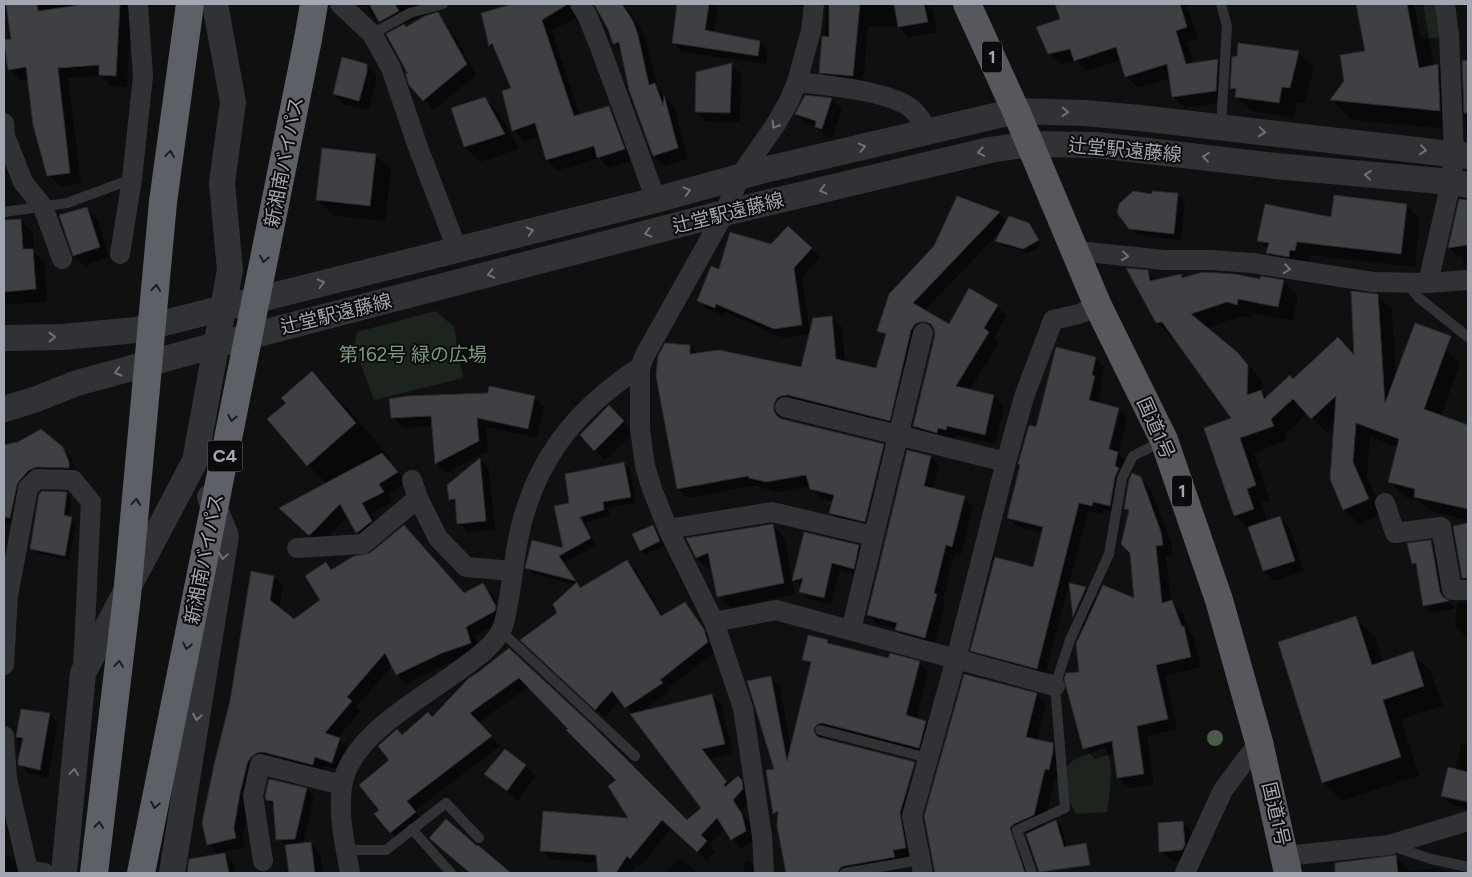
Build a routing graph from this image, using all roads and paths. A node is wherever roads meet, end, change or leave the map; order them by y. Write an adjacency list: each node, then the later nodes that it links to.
1 (138, 4): 21 (street)
2 (190, 4): 78 (highway, one-way to 2, bridge)
3 (215, 4): 35 (street)
4 (314, 4): 79 (highway, 新湘南バイパス / C4, one-way to 79, bridge)
5 (340, 4): 12 (street)
6 (443, 4): 12 (lane)
7 (580, 4): 23 (street)
8 (814, 4): 13 (street)
9 (967, 4): 14 (highway, 国道1号 / 1)
10 (1221, 4): 16 (lane)
11 (1445, 4): 19 (street)
12 (372, 34): 27 (street)
13 (797, 82): 17 (street); 20 (street, one-way to 20)
14 (1016, 111): 16 (street, 辻堂駅遠藤線, one-way to 16); 17 (street, 辻堂駅遠藤線); 18 (highway, 国道1号 / 1)
15 (4, 123): 24 (street)
16 (1221, 127): 19 (street, 辻堂駅遠藤線, one-way to 19)
17 (929, 131): 20 (street, 辻堂駅遠藤線, one-way to 17)
18 (1029, 144): 22 (street, 辻堂駅遠藤線, one-way to 18); 26 (street, 辻堂駅遠藤線, one-way to 26); 28 (highway, 国道1号 / 1)
19 (1461, 155): 22 (street)
20 (740, 176): 23 (street, 辻堂駅遠藤線, one-way to 20); 26 (street)
21 (132, 179): 24 (lane); 29 (street)
22 (1460, 184): 33 (street)
23 (656, 200): 27 (street, 辻堂駅遠藤線, one-way to 23)
24 (43, 207): 25 (lane); 30 (street)
25 (4, 212)
26 (724, 214): 39 (street, 辻堂駅遠藤線, one-way to 39); 40 (street)
27 (457, 249): 35 (street, 辻堂駅遠藤線, one-way to 27)
28 (1077, 252): 32 (street, one-way to 32); 34 (highway, 国道1号 / 1)
29 (120, 254)
30 (62, 259)
31 (1468, 280): 33 (street)
32 (1406, 283): 33 (street); 37 (lane)
33 (1428, 283)
34 (1098, 306): 44 (highway, 国道1号 / 1); 46 (street)
35 (223, 308): 38 (street, 辻堂駅遠藤線, one-way to 35); 39 (street)
36 (923, 334): 43 (street)
37 (1468, 337)
38 (4, 338)
39 (216, 345): 42 (street, 辻堂駅遠藤線, one-way to 42); 45 (street)
40 (640, 367): 48 (street); 51 (street)
41 (785, 407): 43 (street)
42 (4, 409)
43 (897, 435): 46 (street); 49 (street)
44 (1164, 440): 60 (lane); 63 (highway, 国道1号 / 1)
45 (195, 462): 59 (street); 80 (street, one-way to 80)
46 (1006, 462): 57 (street)
47 (1385, 503): 52 (street)
48 (668, 529): 49 (street); 54 (street)
49 (873, 536): 55 (street)
50 (297, 548): 51 (street)
51 (513, 571): 56 (street)
52 (1468, 590)
53 (6, 596): 58 (street); 59 (street)
54 (714, 622): 55 (street); 83 (street)
55 (851, 630): 57 (street)
56 (501, 631): 64 (lane); 66 (street)
57 (956, 659): 60 (street); 65 (street)
58 (4, 664)
59 (83, 673): 77 (street, one-way to 59)
60 (1055, 686): 85 (lane)
61 (820, 730): 65 (lane)
62 (4, 736): 76 (street)
63 (1259, 742): 73 (highway, 国道1号 / 1); 86 (street)
64 (635, 756)
65 (928, 758): 74 (street)
66 (342, 785): 71 (street); 72 (street)
67 (1468, 822): 70 (street)
68 (412, 829): 69 (lane); 71 (lane); 82 (lane)
69 (479, 838)
70 (1389, 845): 73 (street); 75 (lane)
71 (345, 850): 81 (street)
72 (263, 861)
73 (1287, 865)
74 (921, 866): 84 (lane)
75 (1468, 867)
76 (45, 873)
77 (64, 873)
78 (94, 873)
79 (141, 873)
80 (172, 873)
81 (350, 873)
82 (451, 873)
83 (764, 873)
84 (845, 873)
85 (1032, 873)
86 (1186, 873)

